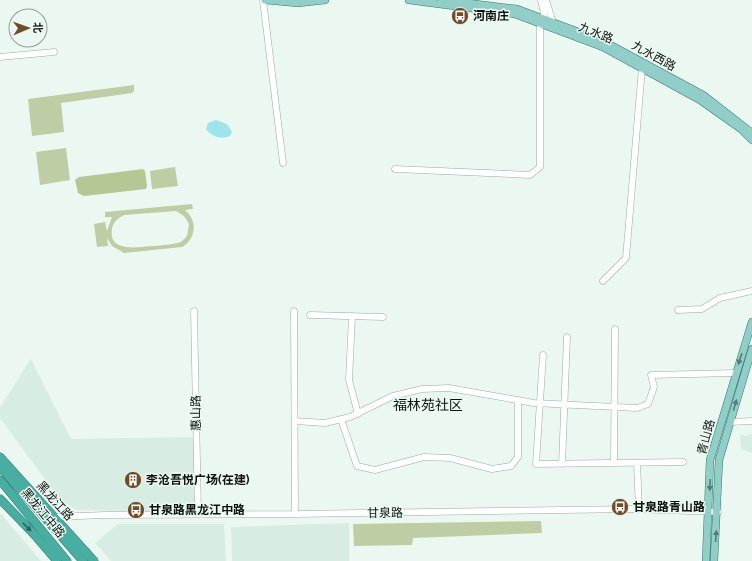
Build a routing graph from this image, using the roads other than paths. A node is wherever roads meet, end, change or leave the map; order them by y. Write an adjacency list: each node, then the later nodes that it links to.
1 (264, 0): 2 (main road); 13 (street)
2 (325, 0)
3 (410, 0): 7 (main road, 九水路)
4 (442, 0): 7 (main road, 九水西路)
5 (541, 0): 7 (street)
6 (546, 0): 7 (street)
7 (547, 24): 10 (main road, 九水路); 11 (main road, 九水西路); 14 (street)
8 (54, 52): 9 (street)
9 (0, 57)
10 (642, 68): 12 (main road, 九水路); 15 (street)
11 (752, 133)
12 (752, 140)
13 (283, 163)
14 (395, 169)
15 (603, 281)
16 (752, 291): 17 (street)
17 (678, 310)
18 (194, 311): 52 (street, 惠山路)
19 (294, 311): 35 (street)
20 (310, 315): 21 (street)
21 (352, 316): 22 (street); 33 (street)
22 (383, 317)
23 (752, 322): 28 (main road, 青山路, one-way to 28)
24 (615, 329): 32 (street)
25 (567, 337): 31 (street)
26 (752, 349): 37 (main road, 青山路, one-way to 26)
27 (543, 355): 30 (street)
28 (735, 373): 32 (street); 51 (main road, 青山路, one-way to 51)
29 (518, 400): 30 (street); 33 (street); 34 (street)
30 (540, 403): 31 (street); 42 (street)
31 (565, 404): 32 (street); 42 (street)
32 (615, 406): 40 (street)
33 (358, 414): 34 (street)
34 (341, 419): 35 (street)
35 (295, 420): 53 (street)
36 (752, 421): 37 (street)
37 (730, 422): 50 (main road, 青山路)
38 (0, 458): 48 (highway); 54 (highway, 黑龙江路)
39 (683, 462): 41 (street)
40 (614, 463): 41 (street); 42 (street)
41 (637, 463): 49 (street)
42 (562, 464)
43 (0, 467): 48 (highway, 黑龙江中路)
44 (0, 480): 46 (highway, 黑龙江中路)
45 (0, 485): 46 (highway)
46 (14, 496): 56 (highway, 黑龙江中路)
47 (0, 499): 55 (highway, 黑龙江中路, one-way to 55)
48 (29, 500): 57 (highway, 黑龙江中路)
49 (639, 509): 51 (street, 甘泉路); 53 (street, 甘泉路)
50 (718, 512): 51 (street, 甘泉路); 60 (main road, 青山路, one-way to 50)
51 (709, 513): 59 (main road, 青山路)
52 (198, 514): 53 (street, 甘泉路); 54 (street, 甘泉路)
53 (295, 514)
54 (53, 517): 58 (highway, 黑龙江路)
55 (57, 561)
56 (67, 561)
57 (83, 561)
58 (94, 561)
59 (706, 561)
60 (714, 561)

